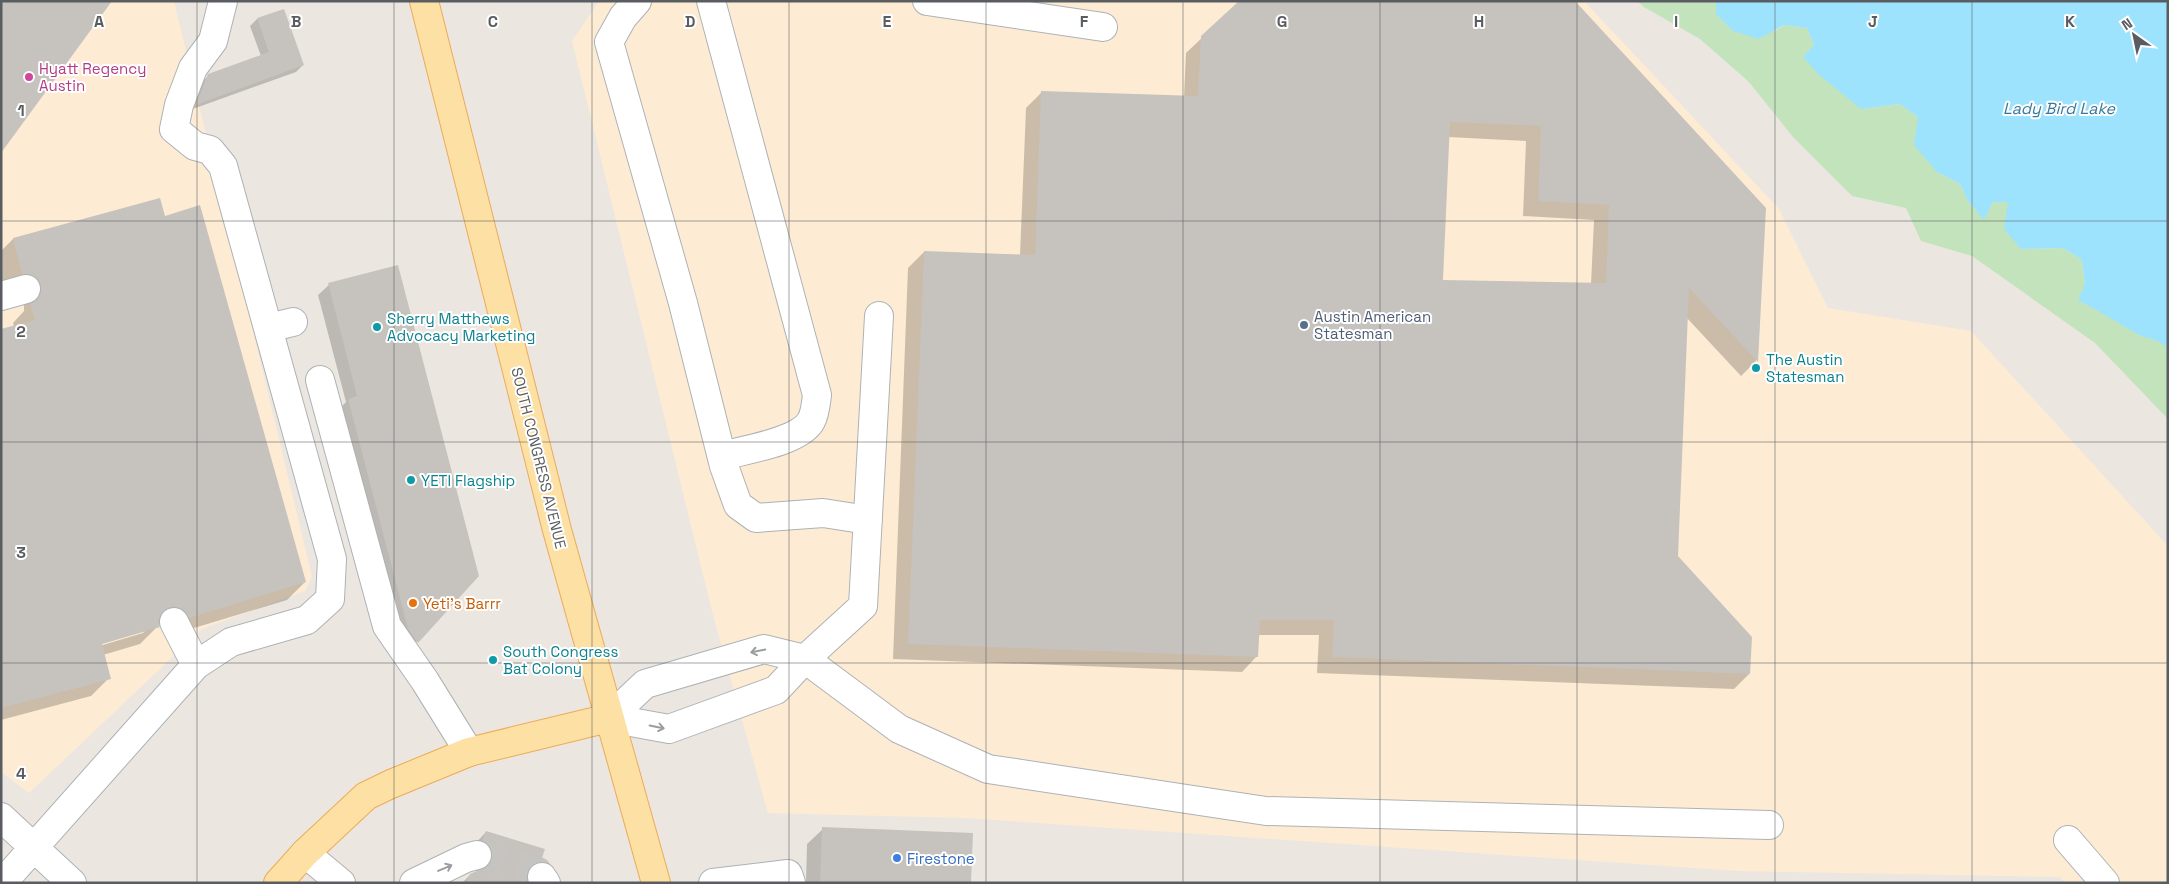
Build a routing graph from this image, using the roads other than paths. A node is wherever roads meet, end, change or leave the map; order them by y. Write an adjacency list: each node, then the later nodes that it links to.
1 (223, 1): 13 (lane)
2 (424, 1): 14 (main road, SOUTH CONGRESS AVENUE)
3 (637, 1): 9 (lane)
4 (710, 1): 9 (lane)
5 (927, 1): 6 (lane)
6 (1103, 27)
7 (879, 316): 10 (lane)
8 (320, 380): 15 (lane)
9 (722, 456): 10 (lane)
10 (868, 520): 12 (lane)
11 (174, 622): 13 (lane)
12 (805, 659): 14 (lane, one-way to 14); 14 (lane, one-way to 12); 17 (lane)
13 (196, 664): 19 (lane)
14 (609, 718): 15 (main road); 27 (main road, SOUTH CONGRESS AVENUE)
15 (469, 752): 20 (main road)
16 (1, 817): 19 (lane)
17 (1768, 825)
18 (2068, 840): 30 (lane)
19 (34, 848): 22 (lane); 23 (lane)
20 (305, 853): 24 (main road); 25 (lane)
21 (477, 855): 26 (lane, one-way to 21)
22 (4, 881)
23 (72, 883)
24 (278, 883)
25 (341, 883)
26 (414, 883)
27 (656, 883)
28 (713, 883): 29 (lane)
29 (791, 883)
30 (2106, 883)

